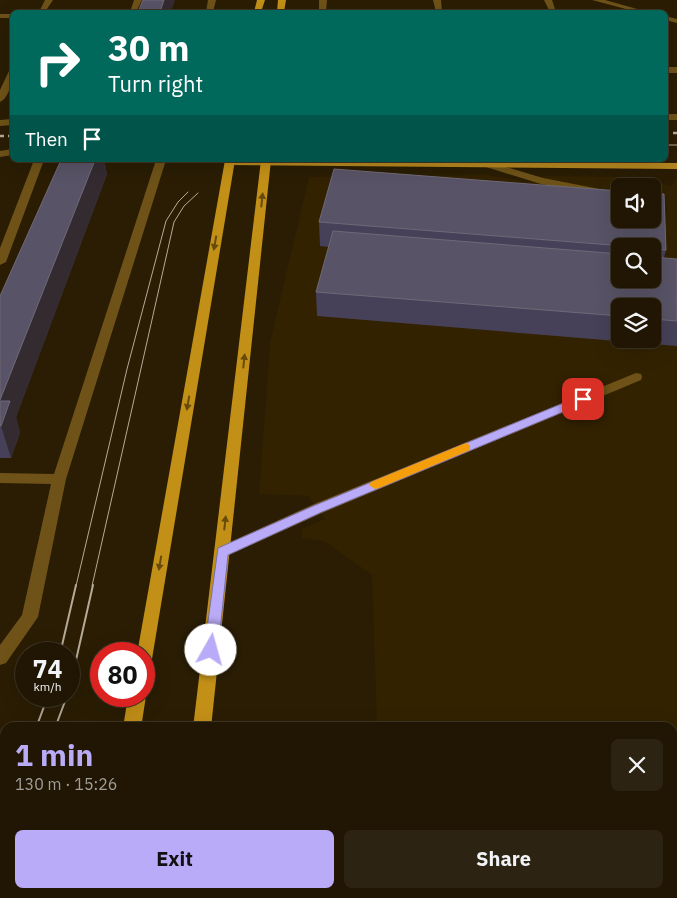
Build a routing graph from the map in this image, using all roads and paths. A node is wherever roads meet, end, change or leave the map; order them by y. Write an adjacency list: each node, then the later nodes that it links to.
1 (596, 0): 2 (street)
2 (633, 10)
3 (10, 79): 4 (street)
4 (0, 99)
5 (38, 162): 13 (street)
6 (160, 162): 16 (street)
7 (230, 162): 18 (highway, one-way to 18)
8 (266, 162): 17 (highway, one-way to 8)
9 (339, 162): 10 (main road)
10 (486, 164): 11 (main road); 12 (street)
11 (677, 166)
12 (611, 194)
13 (0, 262)
14 (636, 377): 17 (street)
15 (0, 478): 16 (street)
16 (59, 479): 19 (street)
17 (222, 552): 22 (highway)
18 (147, 642)
19 (0, 658)
20 (135, 707): 21 (highway)
21 (133, 722)
22 (203, 722)

